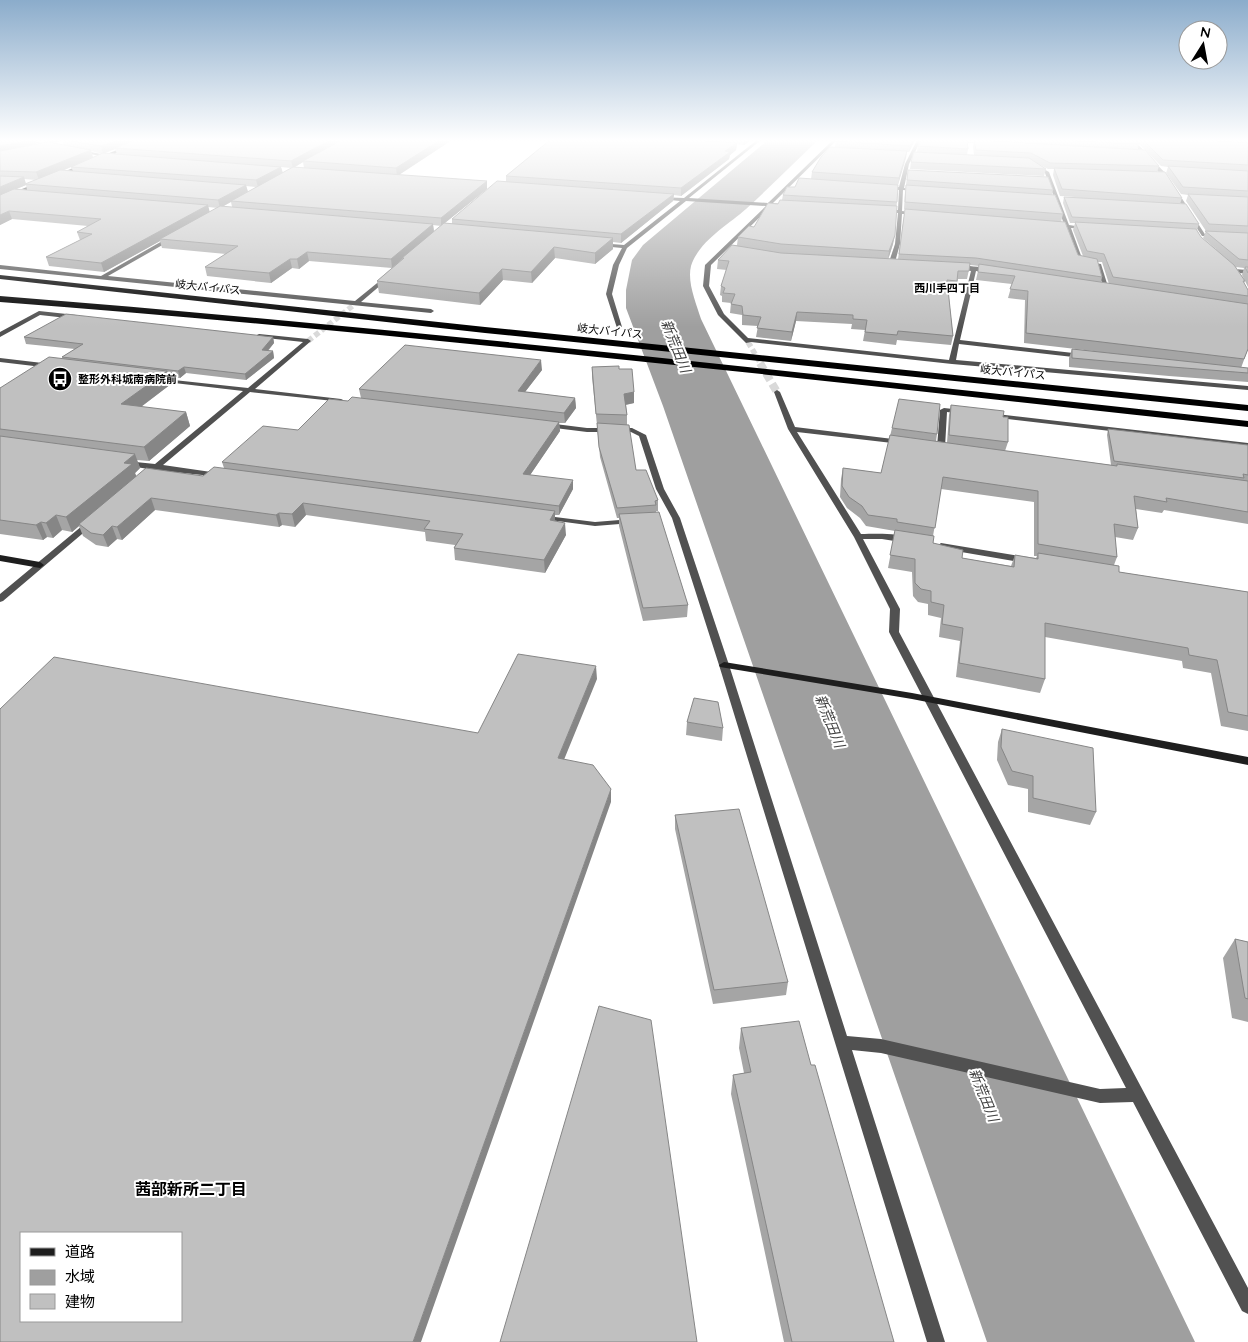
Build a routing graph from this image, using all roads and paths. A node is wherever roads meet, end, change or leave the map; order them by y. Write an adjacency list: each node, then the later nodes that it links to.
1 (678, 203): 21 (street)
2 (749, 203): 6 (street)
3 (901, 203): 11 (street)
4 (1058, 203): 14 (street)
5 (1182, 203): 9 (street)
6 (770, 204): 7 (street); 22 (street)
7 (789, 205)
8 (1175, 207): 9 (street)
9 (1184, 208): 17 (street)
10 (882, 211): 11 (street)
11 (901, 212): 12 (street); 25 (street)
12 (927, 214)
13 (1050, 225): 14 (street)
14 (1069, 226): 15 (street); 39 (street)
15 (1098, 228)
16 (177, 235): 36 (street)
17 (1204, 235): 18 (street); 20 (street)
18 (1213, 235)
19 (596, 243): 21 (street)
20 (1201, 243)
21 (625, 247): 45 (street)
22 (725, 248): 23 (street); 51 (street)
23 (734, 250)
24 (886, 264): 25 (street)
25 (894, 264): 26 (street)
26 (902, 265)
27 (1228, 266): 31 (street)
28 (0, 267): 36 (street)
29 (946, 267): 30 (street)
30 (974, 269): 34 (street); 48 (street)
31 (1234, 271): 32 (street); 37 (street)
32 (1248, 272)
33 (392, 273): 42 (street)
34 (1001, 273)
35 (0, 277): 58 (highway, 岐大バイパス)
36 (101, 278): 42 (street)
37 (1239, 278)
38 (1098, 288): 39 (street)
39 (1107, 290): 40 (street)
40 (1116, 291)
41 (0, 299): 62 (highway, 岐大バイパス)
42 (355, 304): 43 (street)
43 (432, 311)
44 (87, 318): 46 (street)
45 (619, 327)
46 (0, 335)
47 (250, 335): 55 (street)
48 (957, 342): 49 (street); 51 (street)
49 (1093, 357)
50 (0, 360): 52 (street)
51 (952, 362): 54 (street)
52 (58, 367)
53 (153, 378): 55 (street)
54 (1248, 388)
55 (249, 390): 57 (street); 70 (street)
56 (777, 392): 63 (street)
57 (346, 402)
58 (1248, 408)
59 (973, 413): 67 (street)
60 (983, 414): 65 (street)
61 (539, 424): 81 (street)
62 (1248, 424)
63 (792, 429): 64 (street); 76 (street)
64 (911, 444)
65 (1248, 445)
66 (931, 446): 67 (street)
67 (941, 447): 68 (street)
68 (950, 449)
69 (118, 462): 70 (street)
70 (157, 467): 71 (street); 72 (street)
71 (149, 473)
72 (225, 476)
73 (98, 516): 79 (street)
74 (536, 516): 75 (street)
75 (640, 520)
76 (858, 537): 78 (street); 82 (street)
77 (0, 558): 79 (street)
78 (1036, 561)
79 (40, 565): 80 (street)
80 (0, 599)
81 (724, 665): 82 (street); 84 (street)
82 (928, 699): 83 (street); 85 (street)
83 (1248, 761)
84 (842, 1042): 85 (street); 87 (street)
85 (1137, 1095): 86 (street)
86 (1248, 1305)
87 (936, 1342)

